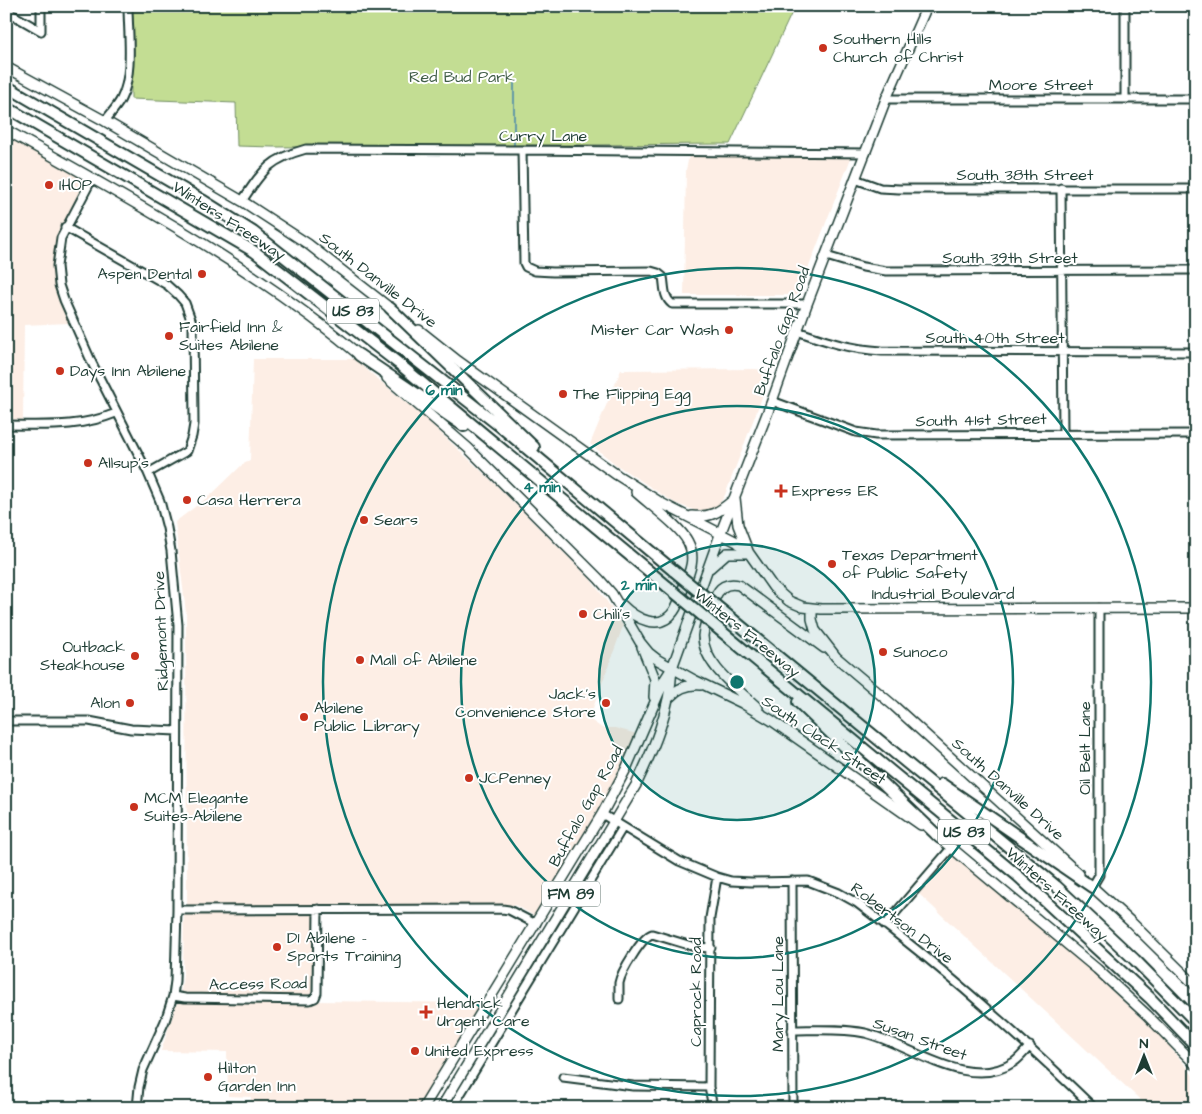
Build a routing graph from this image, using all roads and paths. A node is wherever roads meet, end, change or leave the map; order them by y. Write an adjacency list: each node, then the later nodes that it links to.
1 (41, 6): 5 (street)
2 (128, 6): 12 (street)
3 (927, 6): 9 (main road, Buffalo Gap Road)
4 (1125, 6): 8 (street)
5 (6, 11)
6 (6, 68): 12 (main road, South Danville Drive)
7 (6, 86): 40 (highway, Winters Freeway / US 83)
8 (1125, 98): 9 (street, Moore Street); 10 (street, Moore Street)
9 (886, 99): 15 (main road, Buffalo Gap Road)
10 (1196, 99)
11 (6, 107): 36 (highway, Winters Freeway / US 83)
12 (105, 121): 20 (main road, South Danville Drive)
13 (6, 130): 16 (main road, South Clack Street)
14 (522, 150): 15 (street, Curry Lane); 20 (street, Curry Lane); 25 (street)
15 (866, 153): 17 (main road, Buffalo Gap Road)
16 (92, 179): 21 (street, Ridgemont Drive); 30 (main road, South Clack Street)
17 (855, 180): 18 (street, South 38th Street); 22 (main road, Buffalo Gap Road)
18 (1061, 188): 19 (street, South 38th Street); 24 (street)
19 (1196, 189)
20 (242, 201): 26 (main road, South Danville Drive)
21 (66, 228): 32 (street, Ridgemont Drive); 37 (street)
22 (826, 256): 24 (street, South 39th Street); 25 (main road, Buffalo Gap Road)
23 (1196, 270): 24 (street, South 39th Street)
24 (1061, 272): 28 (street)
25 (807, 304): 27 (main road, Buffalo Gap Road)
26 (390, 308): 38 (main road, South Danville Drive); 40 (highway)
27 (797, 331): 28 (street, South 40th Street); 31 (main road, Buffalo Gap Road)
28 (1062, 352): 29 (street, South 40th Street); 34 (street)
29 (1196, 352)
30 (359, 355): 36 (highway); 45 (main road, South Clack Street)
31 (772, 401): 34 (street, South 41st Street); 39 (main road, Buffalo Gap Road)
32 (116, 413): 33 (street); 37 (street, Ridgemont Drive)
33 (6, 425)
34 (1062, 433): 35 (street, South 41st Street)
35 (1196, 434)
36 (511, 458): 50 (highway, Winters Freeway / US 83, bridge)
37 (148, 473): 58 (street, Ridgemont Drive)
38 (616, 475): 41 (main road, South Danville Drive); 45 (main road)
39 (735, 498): 41 (main road); 42 (main road, Buffalo Gap Road); 43 (main road)
40 (596, 506): 59 (highway, Winters Freeway / US 83, bridge)
41 (686, 515): 42 (main road, South Danville Drive)
42 (721, 532): 43 (main road, Industrial Boulevard); 44 (main road, Buffalo Gap Road / FM 89)
43 (749, 554): 44 (main road); 48 (main road, Industrial Boulevard)
44 (708, 570): 52 (main road, Buffalo Gap Road / FM 89)
45 (612, 594): 49 (main road, South Clack Street)
46 (1099, 608): 47 (main road, Industrial Boulevard); 48 (main road, Industrial Boulevard); 67 (street, Oil Belt Lane)
47 (1196, 608)
48 (812, 609): 51 (main road, South Danville Drive)
49 (640, 642): 52 (main road, South Clack Street); 55 (main road)
50 (749, 654): 63 (highway); 80 (highway, Winters Freeway / US 83)
51 (836, 657): 57 (main road); 67 (main road, South Danville Drive)
52 (672, 668): 53 (main road, South Clack Street); 54 (main road, Buffalo Gap Road / FM 89); 55 (main road, Buffalo Gap Road / FM 89)
53 (705, 685): 54 (main road); 57 (main road, South Clack Street)
54 (670, 697): 61 (main road, Buffalo Gap Road / FM 89)
55 (654, 701): 60 (main road, Buffalo Gap Road / FM 89)
56 (6, 720): 58 (street)
57 (771, 720): 63 (main road, South Clack Street)
58 (177, 731): 68 (street, Ridgemont Drive)
59 (899, 756): 67 (highway); 77 (highway, Winters Freeway / US 83)
60 (602, 814): 61 (street, Robertson Drive); 70 (main road, Buffalo Gap Road / FM 89)
61 (614, 822): 62 (street, Robertson Drive); 72 (main road, Buffalo Gap Road / FM 89)
62 (623, 827): 65 (street, Robertson Drive); 87 (street)
63 (940, 838): 64 (main road, South Clack Street)
64 (952, 847): 71 (street); 81 (main road, South Clack Street)
65 (716, 877): 66 (street, Robertson Drive); 73 (street, Caprock Road)
66 (792, 881): 71 (street, Robertson Drive); 78 (street, Mary Lou Lane)
67 (1092, 887): 74 (main road, South Danville Drive)
68 (177, 910): 69 (street); 75 (street, Ridgemont Drive)
69 (318, 910): 70 (street); 75 (street, Access Road)
70 (536, 924): 72 (main road); 85 (main road, Buffalo Gap Road / FM 89)
71 (886, 925): 79 (street, Robertson Drive)
72 (539, 945): 86 (main road, Buffalo Gap Road / FM 89)
73 (711, 948): 76 (street); 83 (street, Caprock Road)
74 (1196, 986)
75 (173, 996): 84 (street, Ridgemont Drive)
76 (619, 999)
77 (1196, 1022)
78 (792, 1030): 79 (street, Susan Street); 89 (street, Mary Lou Lane)
79 (1030, 1046): 90 (street, Robertson Drive)
80 (1196, 1046)
81 (1196, 1065)
82 (563, 1076): 83 (street)
83 (709, 1087): 88 (street, Caprock Road)
84 (137, 1108)
85 (423, 1108)
86 (441, 1108)
87 (452, 1108)
88 (713, 1108)
89 (793, 1108)
90 (1094, 1108)

